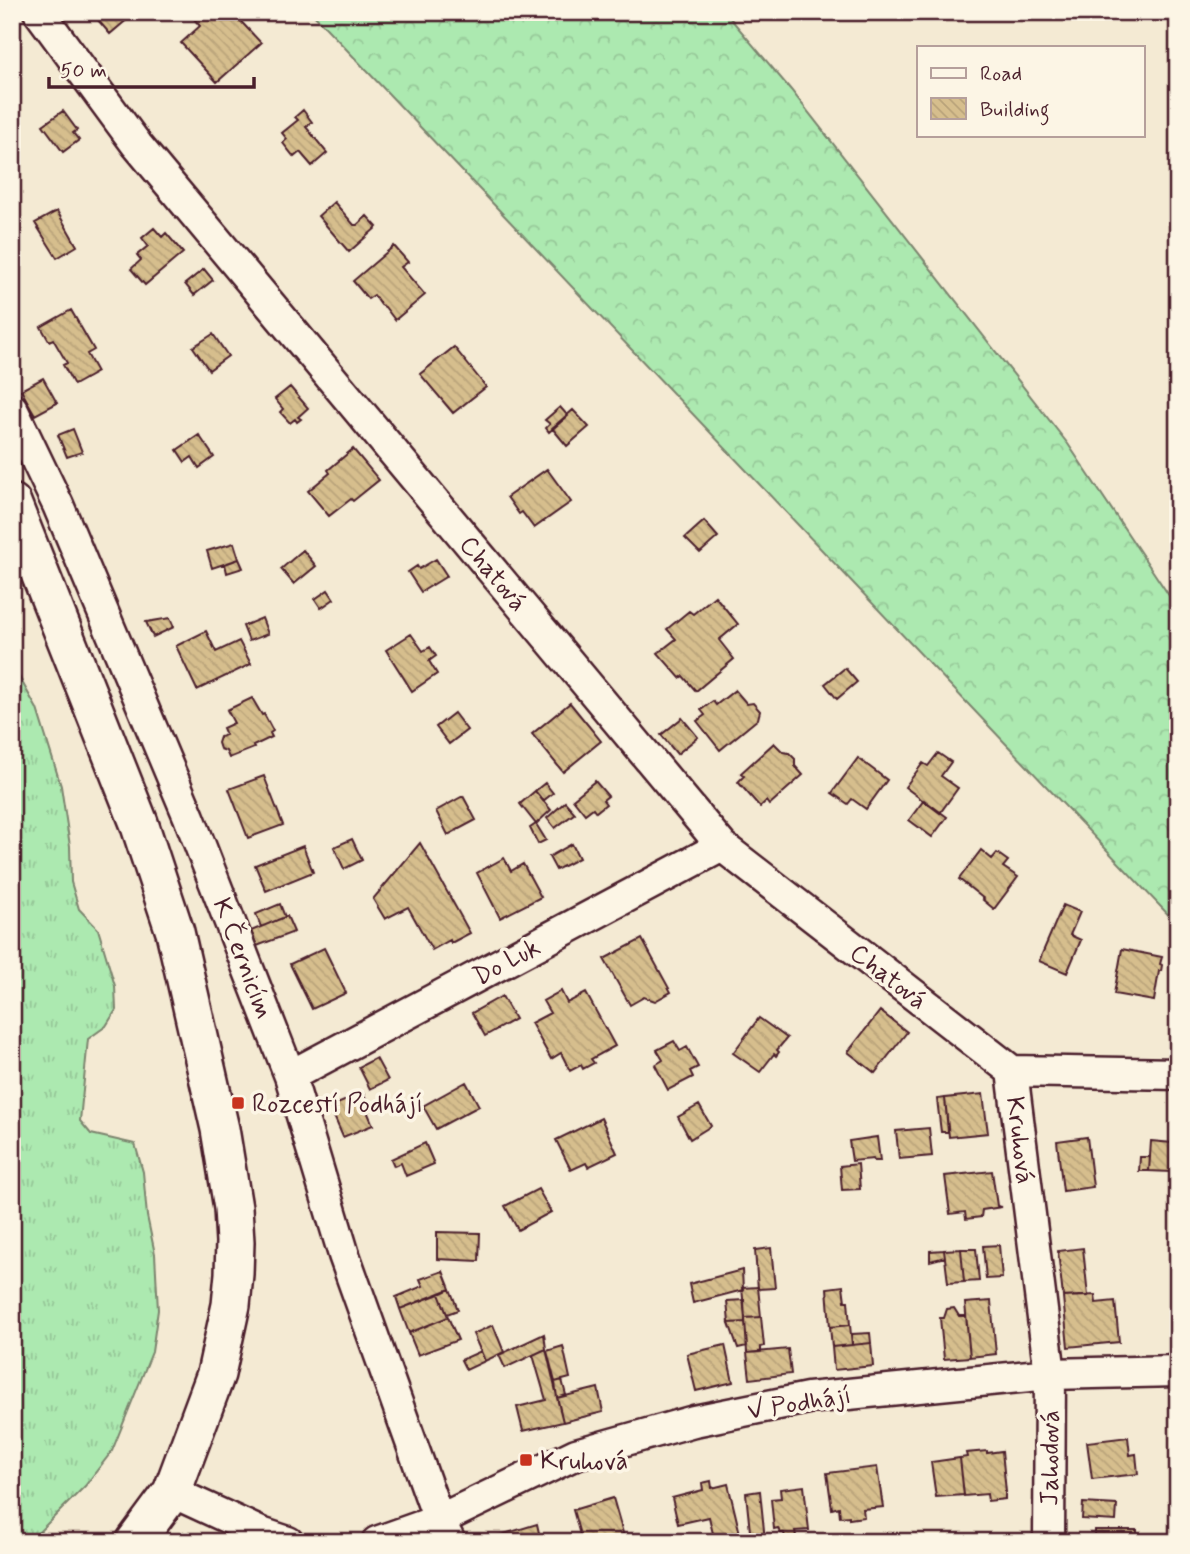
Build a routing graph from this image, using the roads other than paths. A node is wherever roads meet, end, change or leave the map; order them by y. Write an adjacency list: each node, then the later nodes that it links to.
1 (40, 12): 4 (street, Chatová)
2 (12, 410): 7 (street, K Černicím)
3 (12, 503): 10 (street)
4 (722, 846): 5 (street, Chatová); 7 (street, Do Luk)
5 (1012, 1072): 6 (street, Kruhová); 9 (street, Kruhová)
6 (1178, 1074)
7 (290, 1076): 11 (street, K Černicím)
8 (1178, 1371): 9 (street, V Podhájí)
9 (1050, 1374): 11 (street, V Podhájí); 15 (street, Jahodová)
10 (172, 1492): 12 (street); 13 (street)
11 (445, 1531): 14 (street, V Podhájí)
12 (135, 1542)
13 (288, 1542)
14 (377, 1542)
15 (1049, 1542)

